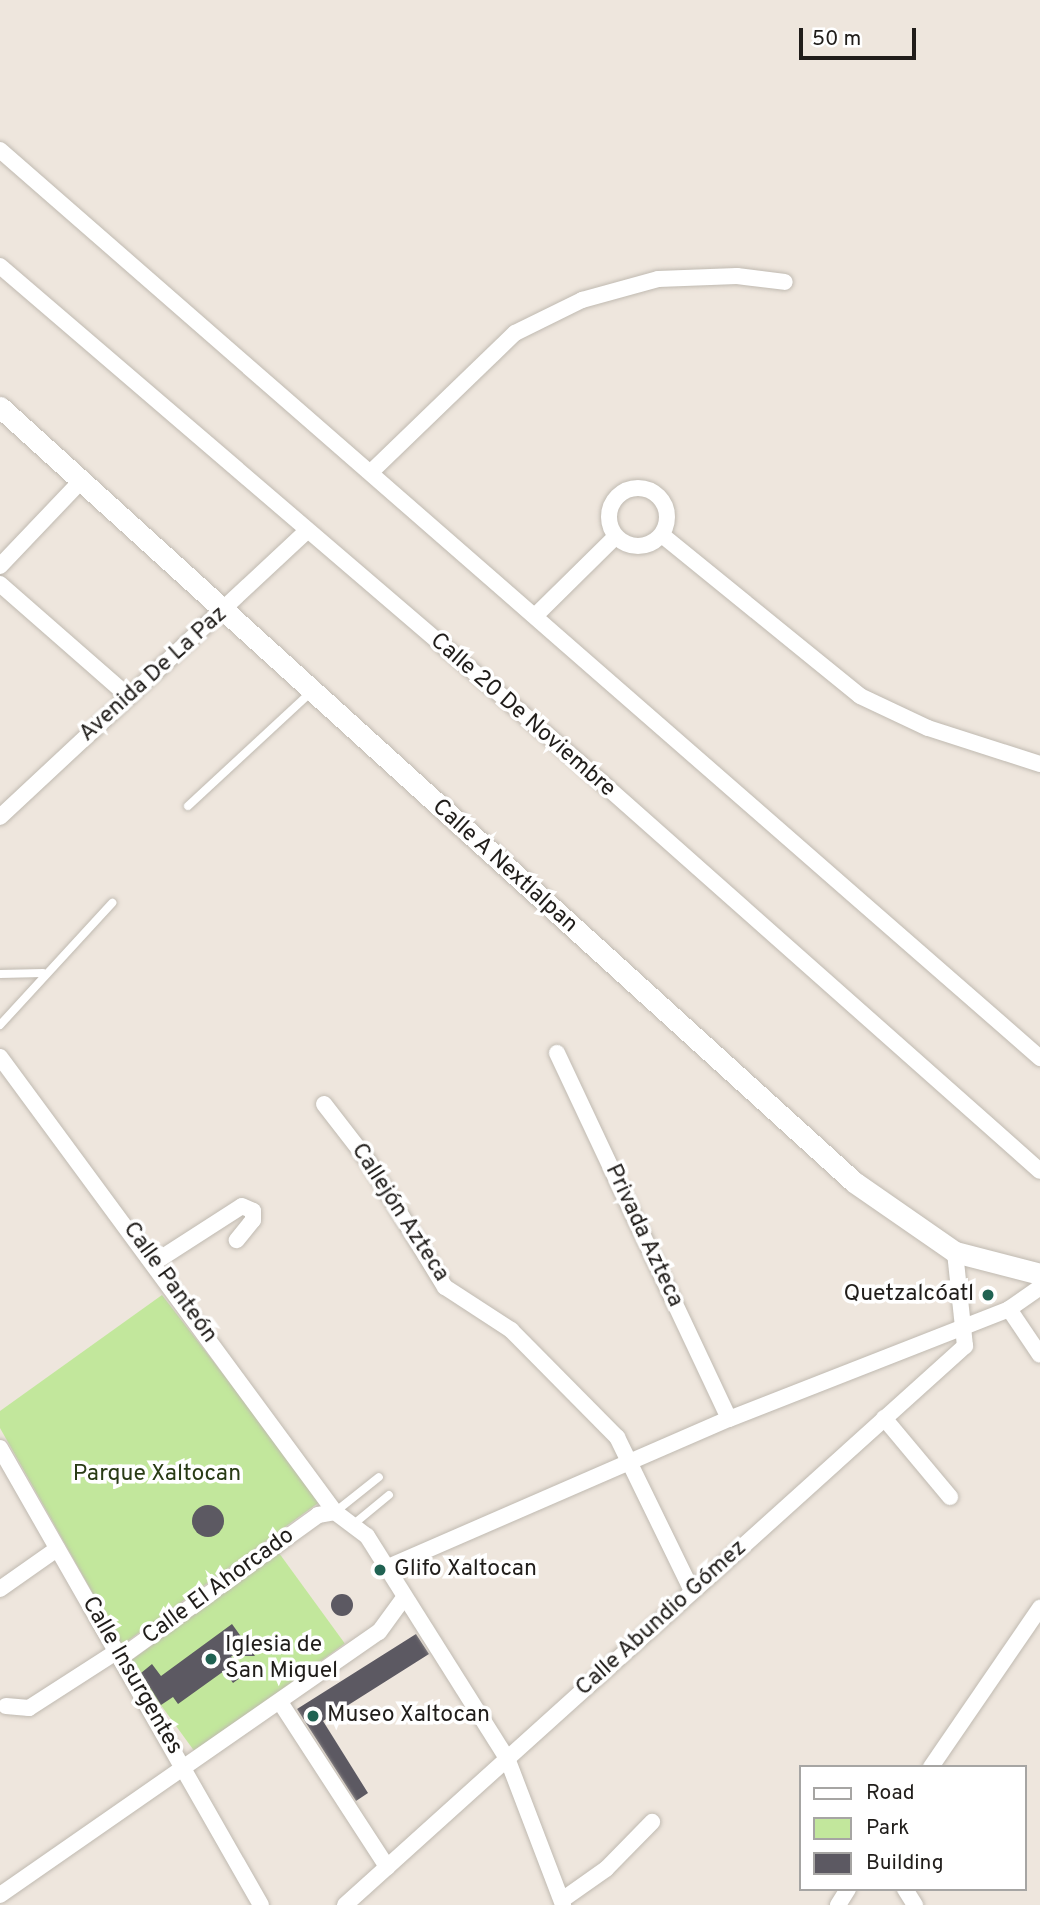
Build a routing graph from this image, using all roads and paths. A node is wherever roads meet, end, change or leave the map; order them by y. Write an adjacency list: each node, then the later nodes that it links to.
1 (0, 150): 5 (street)
2 (0, 266): 7 (street, Calle 20 De Noviembre)
3 (785, 282): 5 (street)
4 (0, 407): 6 (main road, Calle A Nextlalpan)
5 (372, 472): 13 (street)
6 (81, 481): 10 (street); 12 (main road, Calle A Nextlalpan)
7 (307, 531): 12 (street, Avenida De La Paz); 27 (street, Calle 20 De Noviembre)
8 (662, 535): 9 (street); 9 (street); 16 (street)
9 (615, 537): 13 (street)
10 (0, 566)
11 (0, 584): 15 (street)
12 (223, 613): 14 (main road, Calle A Nextlalpan); 15 (street, Avenida De La Paz)
13 (535, 616): 25 (street)
14 (310, 693): 17 (lane); 29 (main road, Calle A Nextlalpan)
15 (129, 697): 18 (street, Avenida De La Paz)
16 (1040, 764)
17 (188, 806)
18 (0, 817)
19 (112, 903): 20 (lane)
20 (43, 972): 21 (lane); 22 (lane)
21 (0, 974)
22 (0, 1026)
23 (557, 1053): 37 (street, Privada Azteca)
24 (0, 1057): 30 (street, Calle Panteón)
25 (1040, 1058)
26 (324, 1104): 39 (street, Callejón Azteca)
27 (1040, 1171)
28 (237, 1240): 30 (street)
29 (955, 1252): 31 (main road, Calle A Nextlalpan); 34 (street)
30 (155, 1262): 43 (street, Calle Panteón)
31 (1040, 1274)
32 (1040, 1287): 33 (street)
33 (1009, 1309): 34 (street); 35 (street)
34 (964, 1328): 36 (street, Calle Abundio Gómez); 37 (street)
35 (1040, 1355)
36 (884, 1418): 42 (street); 48 (street, Calle Abundio Gómez)
37 (729, 1419): 39 (street)
38 (0, 1448): 45 (street, Calle Insurgentes)
39 (631, 1461): 46 (street); 48 (street, Callejón Azteca)
40 (379, 1476): 43 (lane)
41 (389, 1495): 44 (lane)
42 (950, 1497)
43 (335, 1512): 44 (street); 51 (street, Calle El Ahorcado)
44 (355, 1523): 46 (street)
45 (57, 1549): 47 (street); 51 (street, Calle Insurgentes)
46 (388, 1567): 49 (street)
47 (0, 1589)
48 (692, 1591): 54 (street, Calle Abundio Gómez)
49 (402, 1599): 52 (street); 54 (street)
50 (1040, 1608): 55 (street)
51 (118, 1655): 53 (street, Calle El Ahorcado); 56 (street, Calle Insurgentes)
52 (281, 1702): 56 (street); 58 (street)
53 (6, 1706)
54 (507, 1758): 58 (street, Calle Abundio Gómez); 60 (street)
55 (932, 1765)
56 (183, 1766): 59 (street); 61 (street, Calle Insurgentes)
57 (652, 1822): 60 (street)
58 (387, 1867): 62 (street, Calle Abundio Gómez)
59 (0, 1895)
60 (562, 1903)
61 (261, 1905)
62 (345, 1905)

